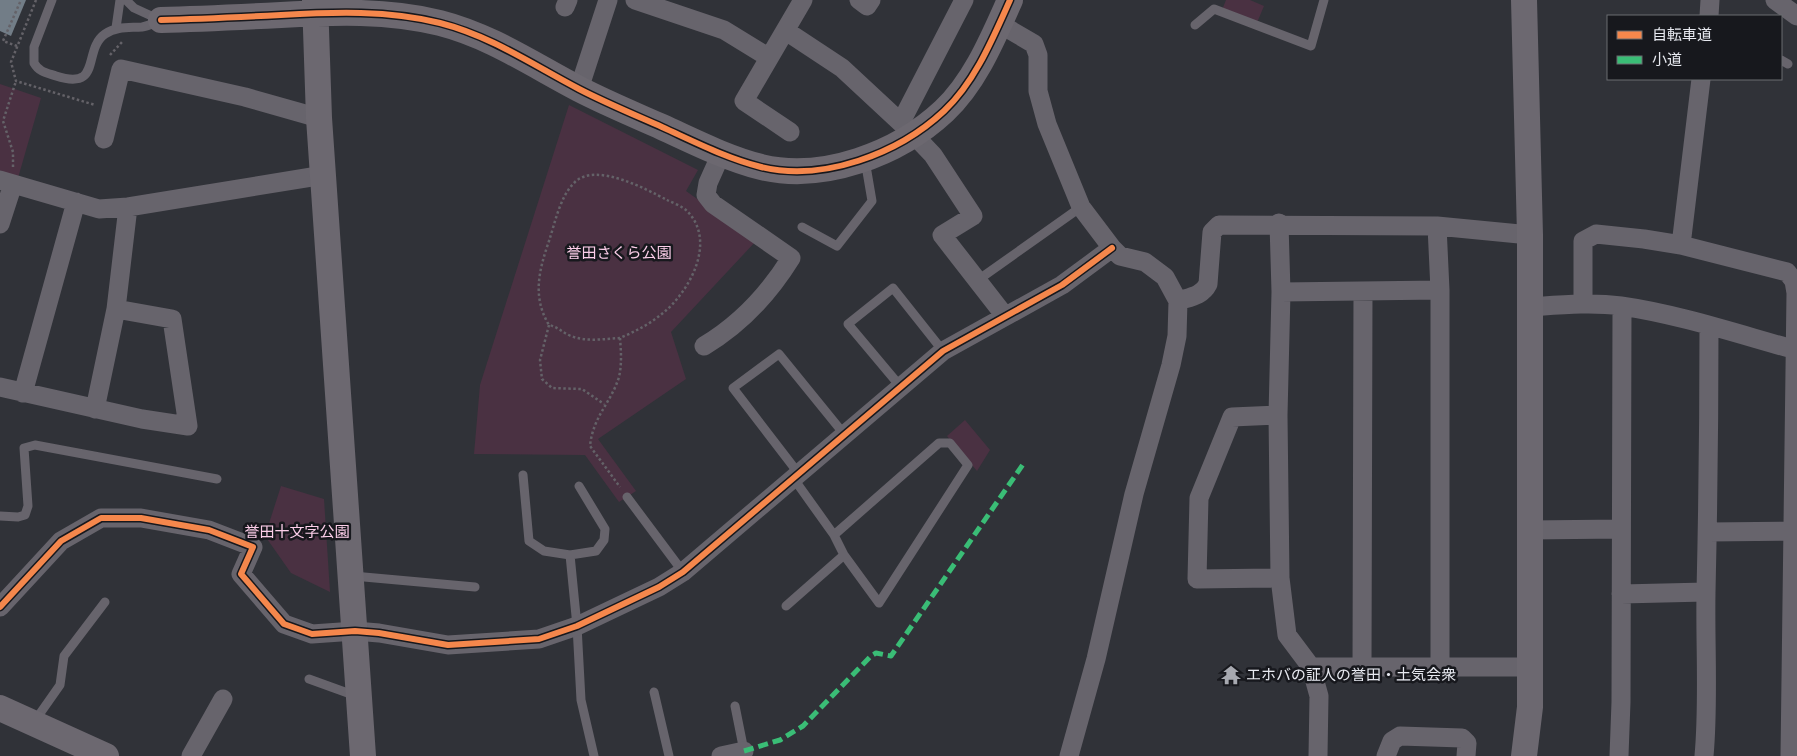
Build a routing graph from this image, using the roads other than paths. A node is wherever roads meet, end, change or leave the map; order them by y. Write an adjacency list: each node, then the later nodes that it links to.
1 (52, 0): 21 (lane)
2 (120, 0): 21 (lane)
3 (126, 0): 18 (lane)
4 (608, 0): 25 (street)
5 (635, 0): 23 (street)
6 (803, 0): 22 (street)
7 (859, 0): 8 (street)
8 (871, 0)
9 (964, 0): 27 (street)
10 (1010, 0): 19 (street)
11 (1324, 0): 20 (lane)
12 (1524, 0): 41 (street)
13 (1710, 0): 16 (street)
14 (1775, 0): 17 (street)
15 (315, 7): 18 (street); 25 (street); 26 (street)
16 (1709, 15)
17 (1797, 16)
18 (160, 20): 21 (lane)
19 (1000, 24): 27 (street); 35 (street)
20 (1195, 26)
21 (116, 28)
22 (786, 30): 23 (street); 27 (street)
23 (768, 57): 28 (street)
24 (1701, 80): 42 (street)
25 (579, 89): 30 (street)
26 (320, 118): 29 (street); 32 (street)
27 (907, 128): 31 (street); 44 (street)
28 (790, 132)
29 (104, 139)
30 (721, 154): 31 (street); 55 (street)
31 (864, 158): 40 (lane)
32 (324, 175): 36 (street); 78 (street)
33 (7, 182): 34 (street); 38 (street)
34 (76, 202): 36 (street); 60 (street)
35 (1081, 206): 43 (street); 44 (lane)
36 (128, 207): 52 (street)
37 (1279, 223): 39 (street); 47 (street); 48 (street)
38 (0, 224)
39 (1437, 226): 41 (street); 45 (street)
40 (802, 227)
41 (1530, 235): 51 (street)
42 (1681, 245): 49 (street); 56 (street)
43 (1112, 248): 48 (street); 53 (street)
44 (978, 280): 53 (street)
45 (1440, 290): 46 (street); 91 (street)
46 (1363, 291): 47 (street); 89 (street)
47 (1282, 292): 62 (street)
48 (1178, 301): 107 (street)
49 (1583, 303): 50 (street); 51 (street)
50 (1622, 306): 54 (street); 70 (street)
51 (1530, 308): 71 (street)
52 (116, 309): 61 (street); 61 (street)
53 (1005, 316): 57 (street)
54 (1709, 326): 56 (street); 73 (street)
55 (704, 346)
56 (1796, 350): 72 (street)
57 (943, 351): 58 (street); 58 (lane)
58 (900, 386): 63 (street)
59 (0, 387): 60 (street)
60 (24, 394): 61 (street)
61 (95, 409)
62 (1278, 415): 79 (street); 79 (street)
63 (844, 434): 65 (street); 65 (lane)
64 (523, 475): 76 (lane)
65 (796, 477): 74 (lane); 77 (street)
66 (217, 479): 69 (lane)
67 (579, 486): 76 (lane)
68 (627, 497): 77 (lane)
69 (0, 516)
70 (1622, 529): 71 (street); 82 (street)
71 (1528, 530): 92 (street)
72 (1792, 531): 73 (street); 87 (street)
73 (1709, 532): 81 (street)
74 (834, 535): 75 (lane); 75 (lane)
75 (844, 555): 84 (lane)
76 (570, 556): 86 (lane)
77 (683, 572): 86 (street)
78 (351, 576): 80 (lane); 88 (street)
79 (1280, 578): 90 (street)
80 (475, 587)
81 (1706, 592): 82 (street); 113 (street)
82 (1621, 594): 112 (street)
83 (105, 602): 99 (lane)
84 (786, 606)
85 (0, 607): 88 (street)
86 (577, 626): 88 (street); 104 (lane)
87 (1794, 629): 114 (street)
88 (355, 631): 95 (street)
89 (1362, 667): 90 (street); 91 (street)
90 (1311, 668): 108 (street)
91 (1440, 668): 92 (street)
92 (1529, 668): 111 (street)
93 (309, 679): 95 (lane)
94 (654, 692): 105 (lane)
95 (360, 698): 103 (street)
96 (223, 699): 102 (street)
97 (734, 706): 100 (lane)
98 (0, 708): 99 (street)
99 (34, 723): 101 (street)
100 (744, 751): 106 (street)
101 (106, 756)
102 (191, 756)
103 (363, 756)
104 (594, 756)
105 (669, 756)
106 (721, 756)
107 (1069, 756)
108 (1318, 756)
109 (1386, 756): 110 (street)
110 (1466, 756)
111 (1524, 756)
112 (1618, 756)
113 (1704, 756)
114 (1790, 756)

